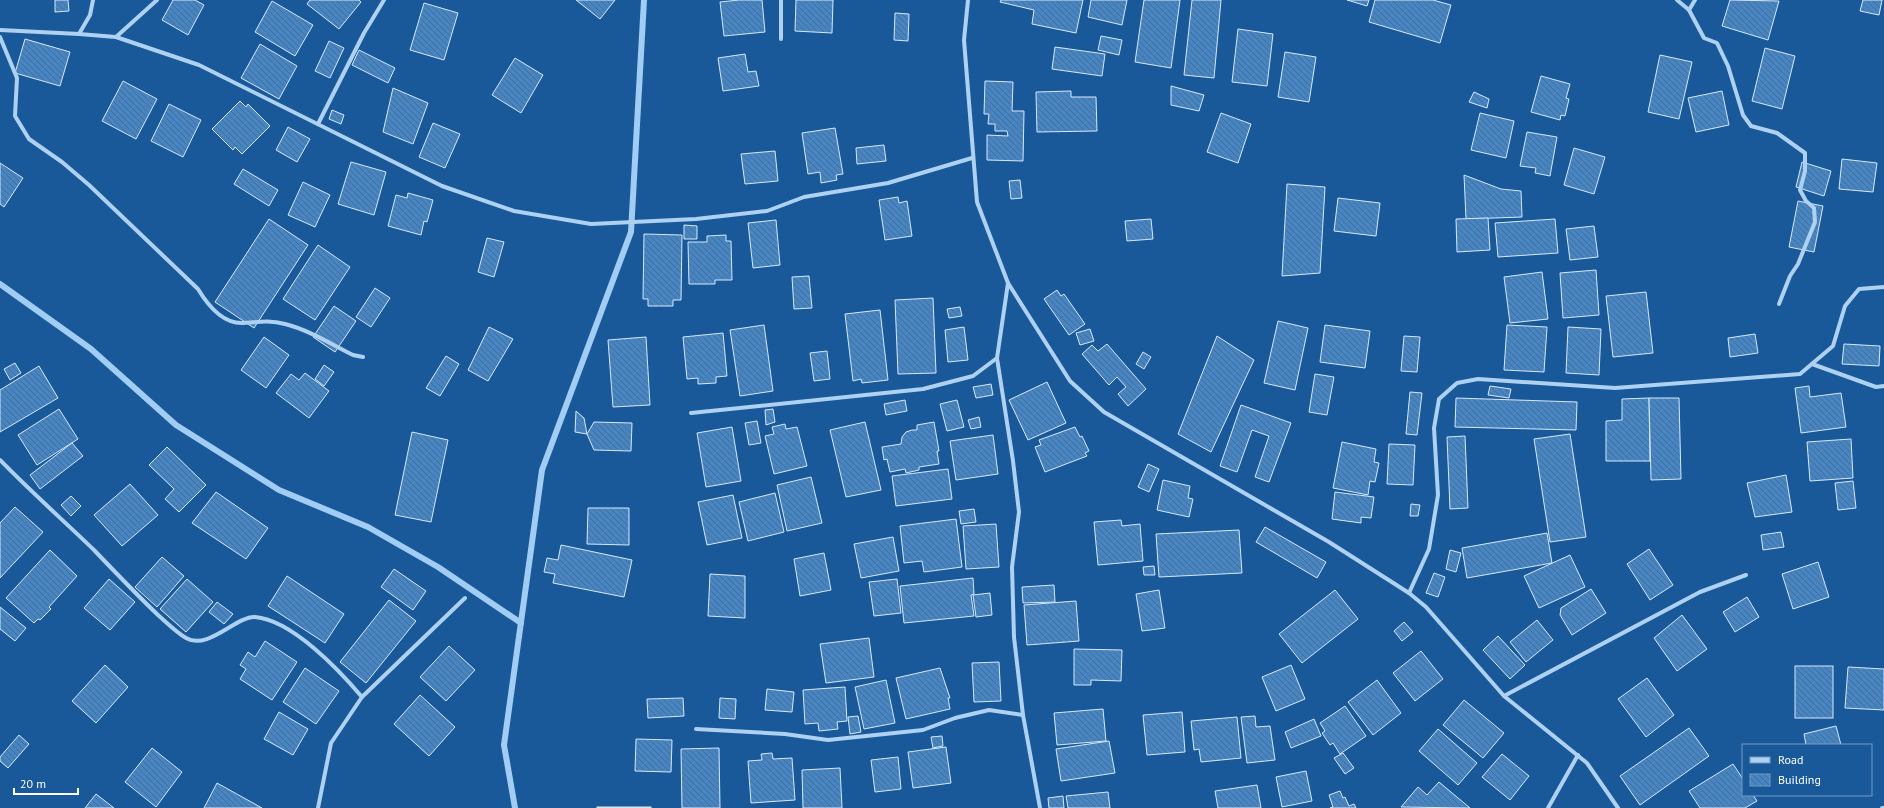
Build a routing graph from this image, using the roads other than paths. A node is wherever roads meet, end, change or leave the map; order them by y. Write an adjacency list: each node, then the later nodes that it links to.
1 (93, 0): 10 (street)
2 (157, 0): 12 (street)
3 (384, 0): 14 (street)
4 (780, 0): 13 (street)
5 (968, 0): 15 (street)
6 (1677, 0): 8 (street)
7 (1695, 0): 8 (street)
8 (1689, 10): 18 (street)
9 (0, 30): 10 (street)
10 (79, 34): 12 (street)
11 (0, 37): 19 (street)
12 (116, 37): 14 (street)
13 (781, 39)
14 (318, 124): 15 (street)
15 (972, 158): 16 (street)
16 (1008, 283): 20 (street); 26 (street)
17 (1884, 287): 21 (street)
18 (1779, 304)
19 (363, 357)
20 (997, 358): 23 (street); 30 (street)
21 (1812, 364): 22 (street); 26 (street)
22 (1884, 386)
23 (691, 413)
24 (0, 460): 29 (street)
25 (1746, 575): 28 (street)
26 (1409, 593): 28 (street)
27 (465, 598): 29 (street)
28 (1504, 696): 32 (street)
29 (362, 697): 33 (street)
30 (1023, 715): 31 (street); 34 (street)
31 (696, 729)
32 (1578, 755): 35 (street); 36 (street)
33 (318, 808)
34 (1040, 808)
35 (1548, 808)
36 (1618, 808)

